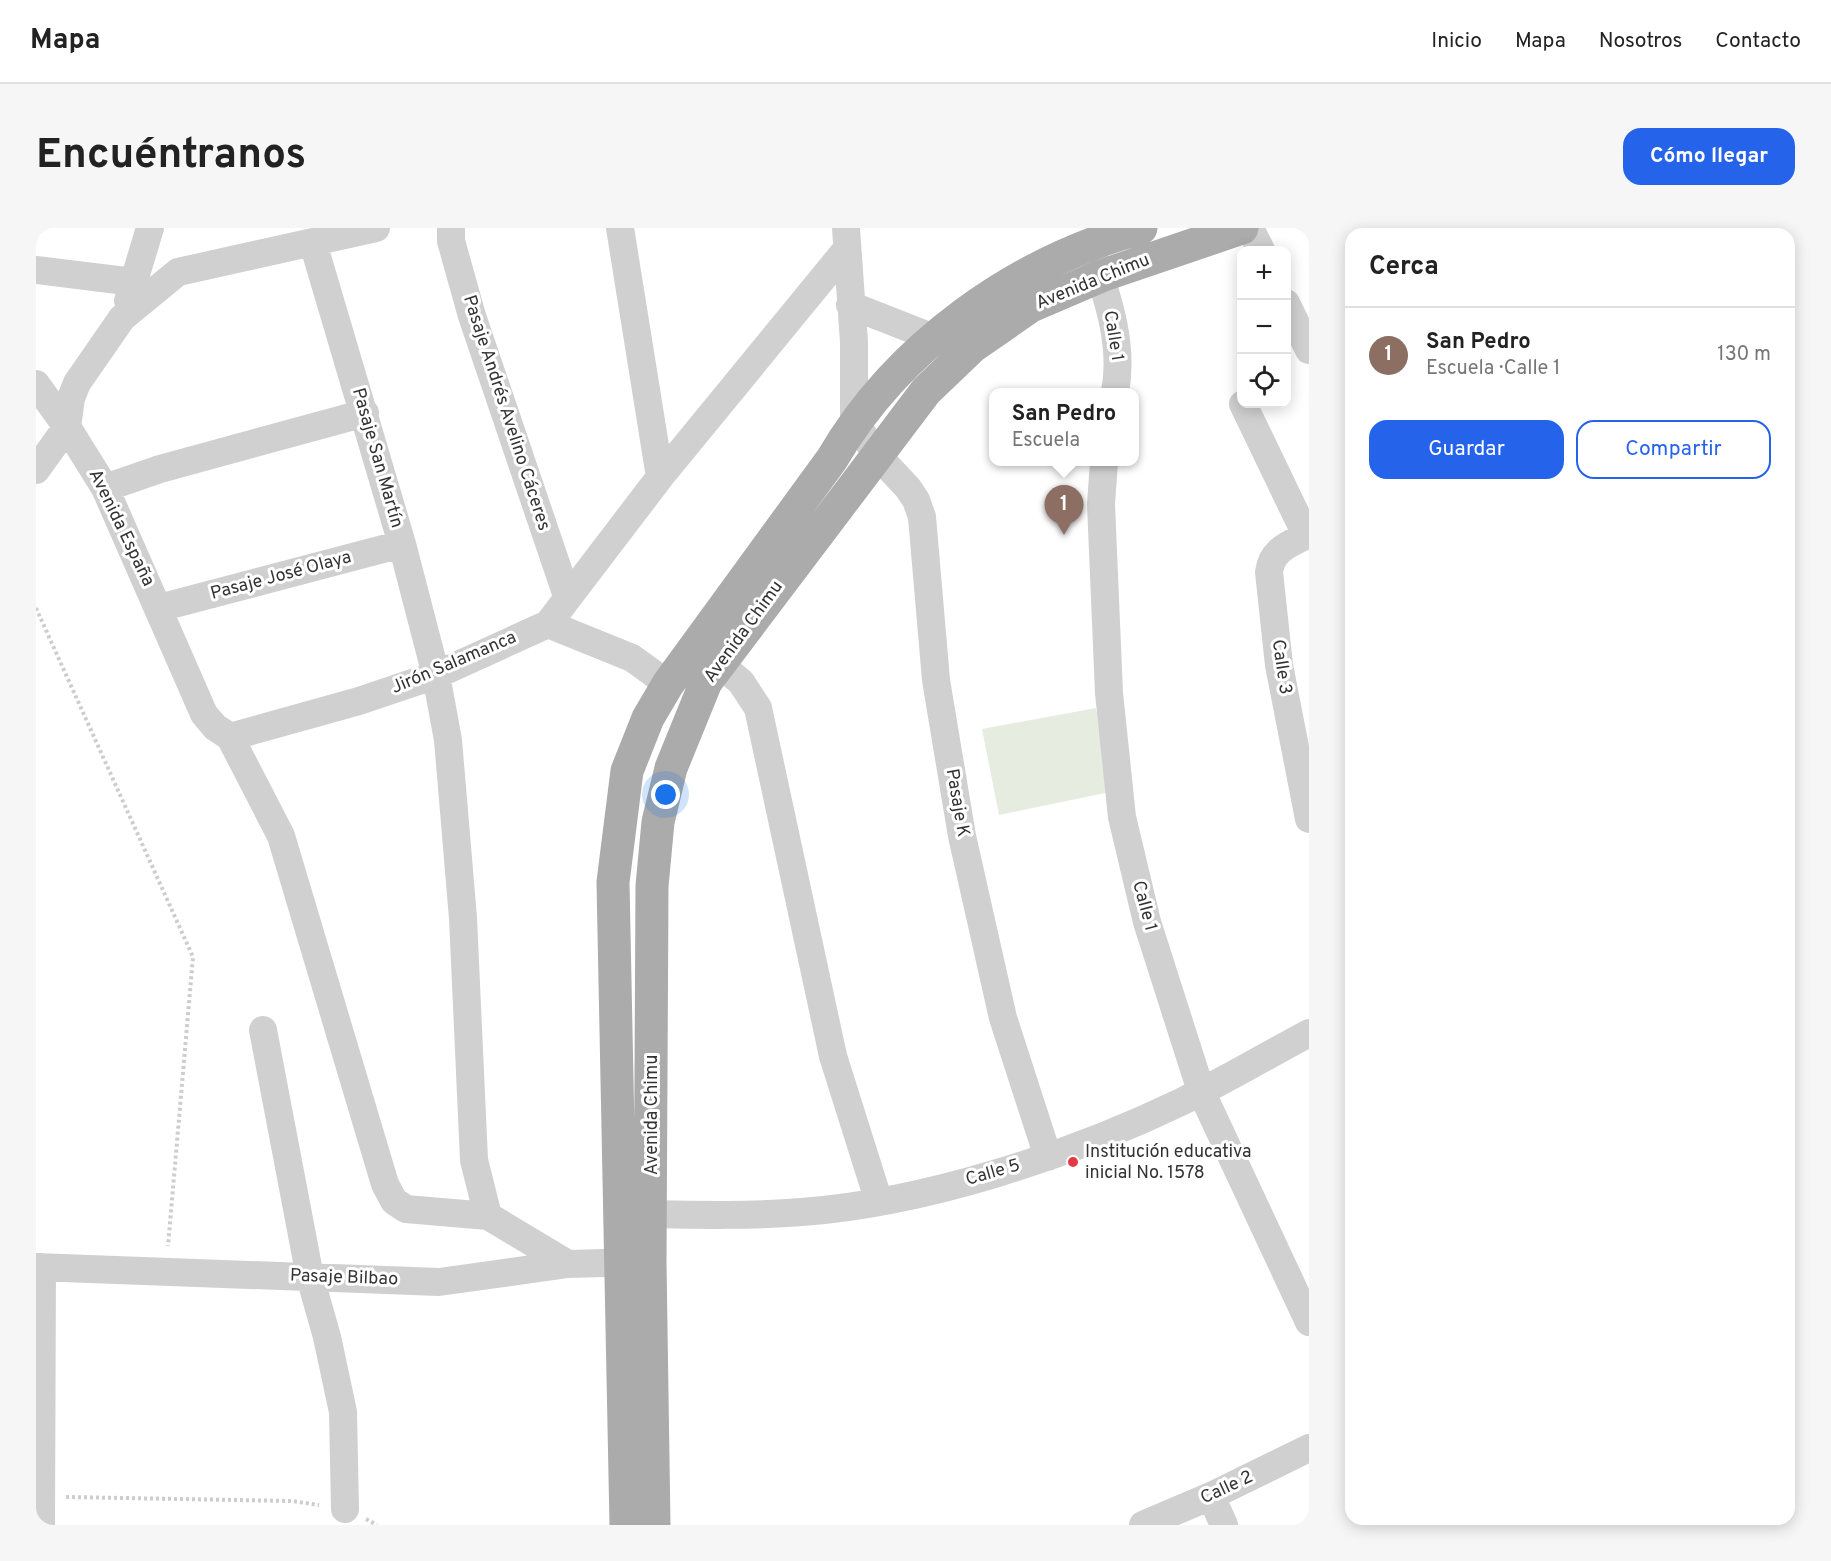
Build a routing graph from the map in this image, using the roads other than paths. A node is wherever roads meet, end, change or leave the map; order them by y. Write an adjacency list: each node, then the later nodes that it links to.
1 (150, 228): 13 (street)
2 (376, 228): 9 (street)
3 (451, 228): 32 (street, Pasaje Andrés Avelino Cáceres)
4 (620, 228): 28 (street)
5 (1141, 228): 11 (main road, Avenida Chimu)
6 (1242, 228): 11 (main road, Avenida Chimu)
7 (1250, 228): 10 (street)
8 (846, 239): 14 (street); 28 (street)
9 (313, 243): 16 (street); 22 (street, Pasaje San Martín)
10 (1259, 246)
11 (1095, 262): 17 (main road, Avenida Chimu); 20 (street, Calle 1); 25 (main road, Avenida Chimu)
12 (36, 270): 13 (street)
13 (134, 282): 16 (street)
14 (850, 305): 17 (street); 23 (street)
15 (1291, 316): 18 (street)
16 (122, 318): 24 (street)
17 (934, 338): 23 (main road, Avenida Chimu)
18 (1300, 345)
19 (36, 384): 24 (street, Avenida España)
20 (1116, 388)
21 (1245, 408): 30 (street)
22 (365, 413): 29 (street); 31 (street, Pasaje San Martín)
23 (854, 421): 25 (street, Pasaje K); 35 (main road, Avenida Chimu)
24 (67, 427): 27 (street); 29 (street, Avenida España)
25 (877, 455): 35 (main road, Avenida Chimu); 43 (street, Pasaje K)
26 (1104, 466): 42 (street, Calle 1)
27 (36, 470)
28 (660, 477): 32 (street)
29 (105, 488): 33 (street, Avenida España)
30 (1308, 535): 39 (street, Calle 3)
31 (402, 544): 33 (street, Pasaje José Olaya); 36 (street, Pasaje San Martín)
32 (567, 596): 34 (street)
33 (159, 608): 38 (street, Avenida España)
34 (548, 624): 36 (street, Jirón Salamanca); 37 (street)
35 (708, 654): 37 (main road, Avenida Chimu); 44 (street); 45 (main road, Avenida Chimu)
36 (436, 675): 38 (street, Jirón Salamanca); 46 (street, Pasaje San Martín)
37 (668, 684): 47 (main road, Avenida Chimu)
38 (230, 737): 46 (street)
39 (1309, 819)
40 (263, 1030): 50 (street)
41 (1309, 1033): 42 (street, Calle 5)
42 (1201, 1091): 43 (street, Calle 5); 51 (street, Calle 1)
43 (1048, 1157): 44 (street, Calle 5)
44 (879, 1202): 45 (street, Calle 5)
45 (652, 1214): 47 (main road, Avenida Chimu)
46 (488, 1216): 48 (street)
47 (635, 1262): 48 (street, Pasaje Bilbao); 56 (main road, Avenida Chimu); 57 (main road, Avenida Chimu)
48 (568, 1264): 50 (street, Pasaje Bilbao)
49 (39, 1267): 50 (street, Pasaje Bilbao); 55 (street)
50 (310, 1277): 54 (street)
51 (1309, 1322)
52 (1309, 1448): 53 (street, Calle 2)
53 (1211, 1496): 58 (street, Calle 2); 59 (street)
54 (345, 1509)
55 (41, 1525)
56 (626, 1525)
57 (654, 1525)
58 (1143, 1525)
59 (1224, 1525)

